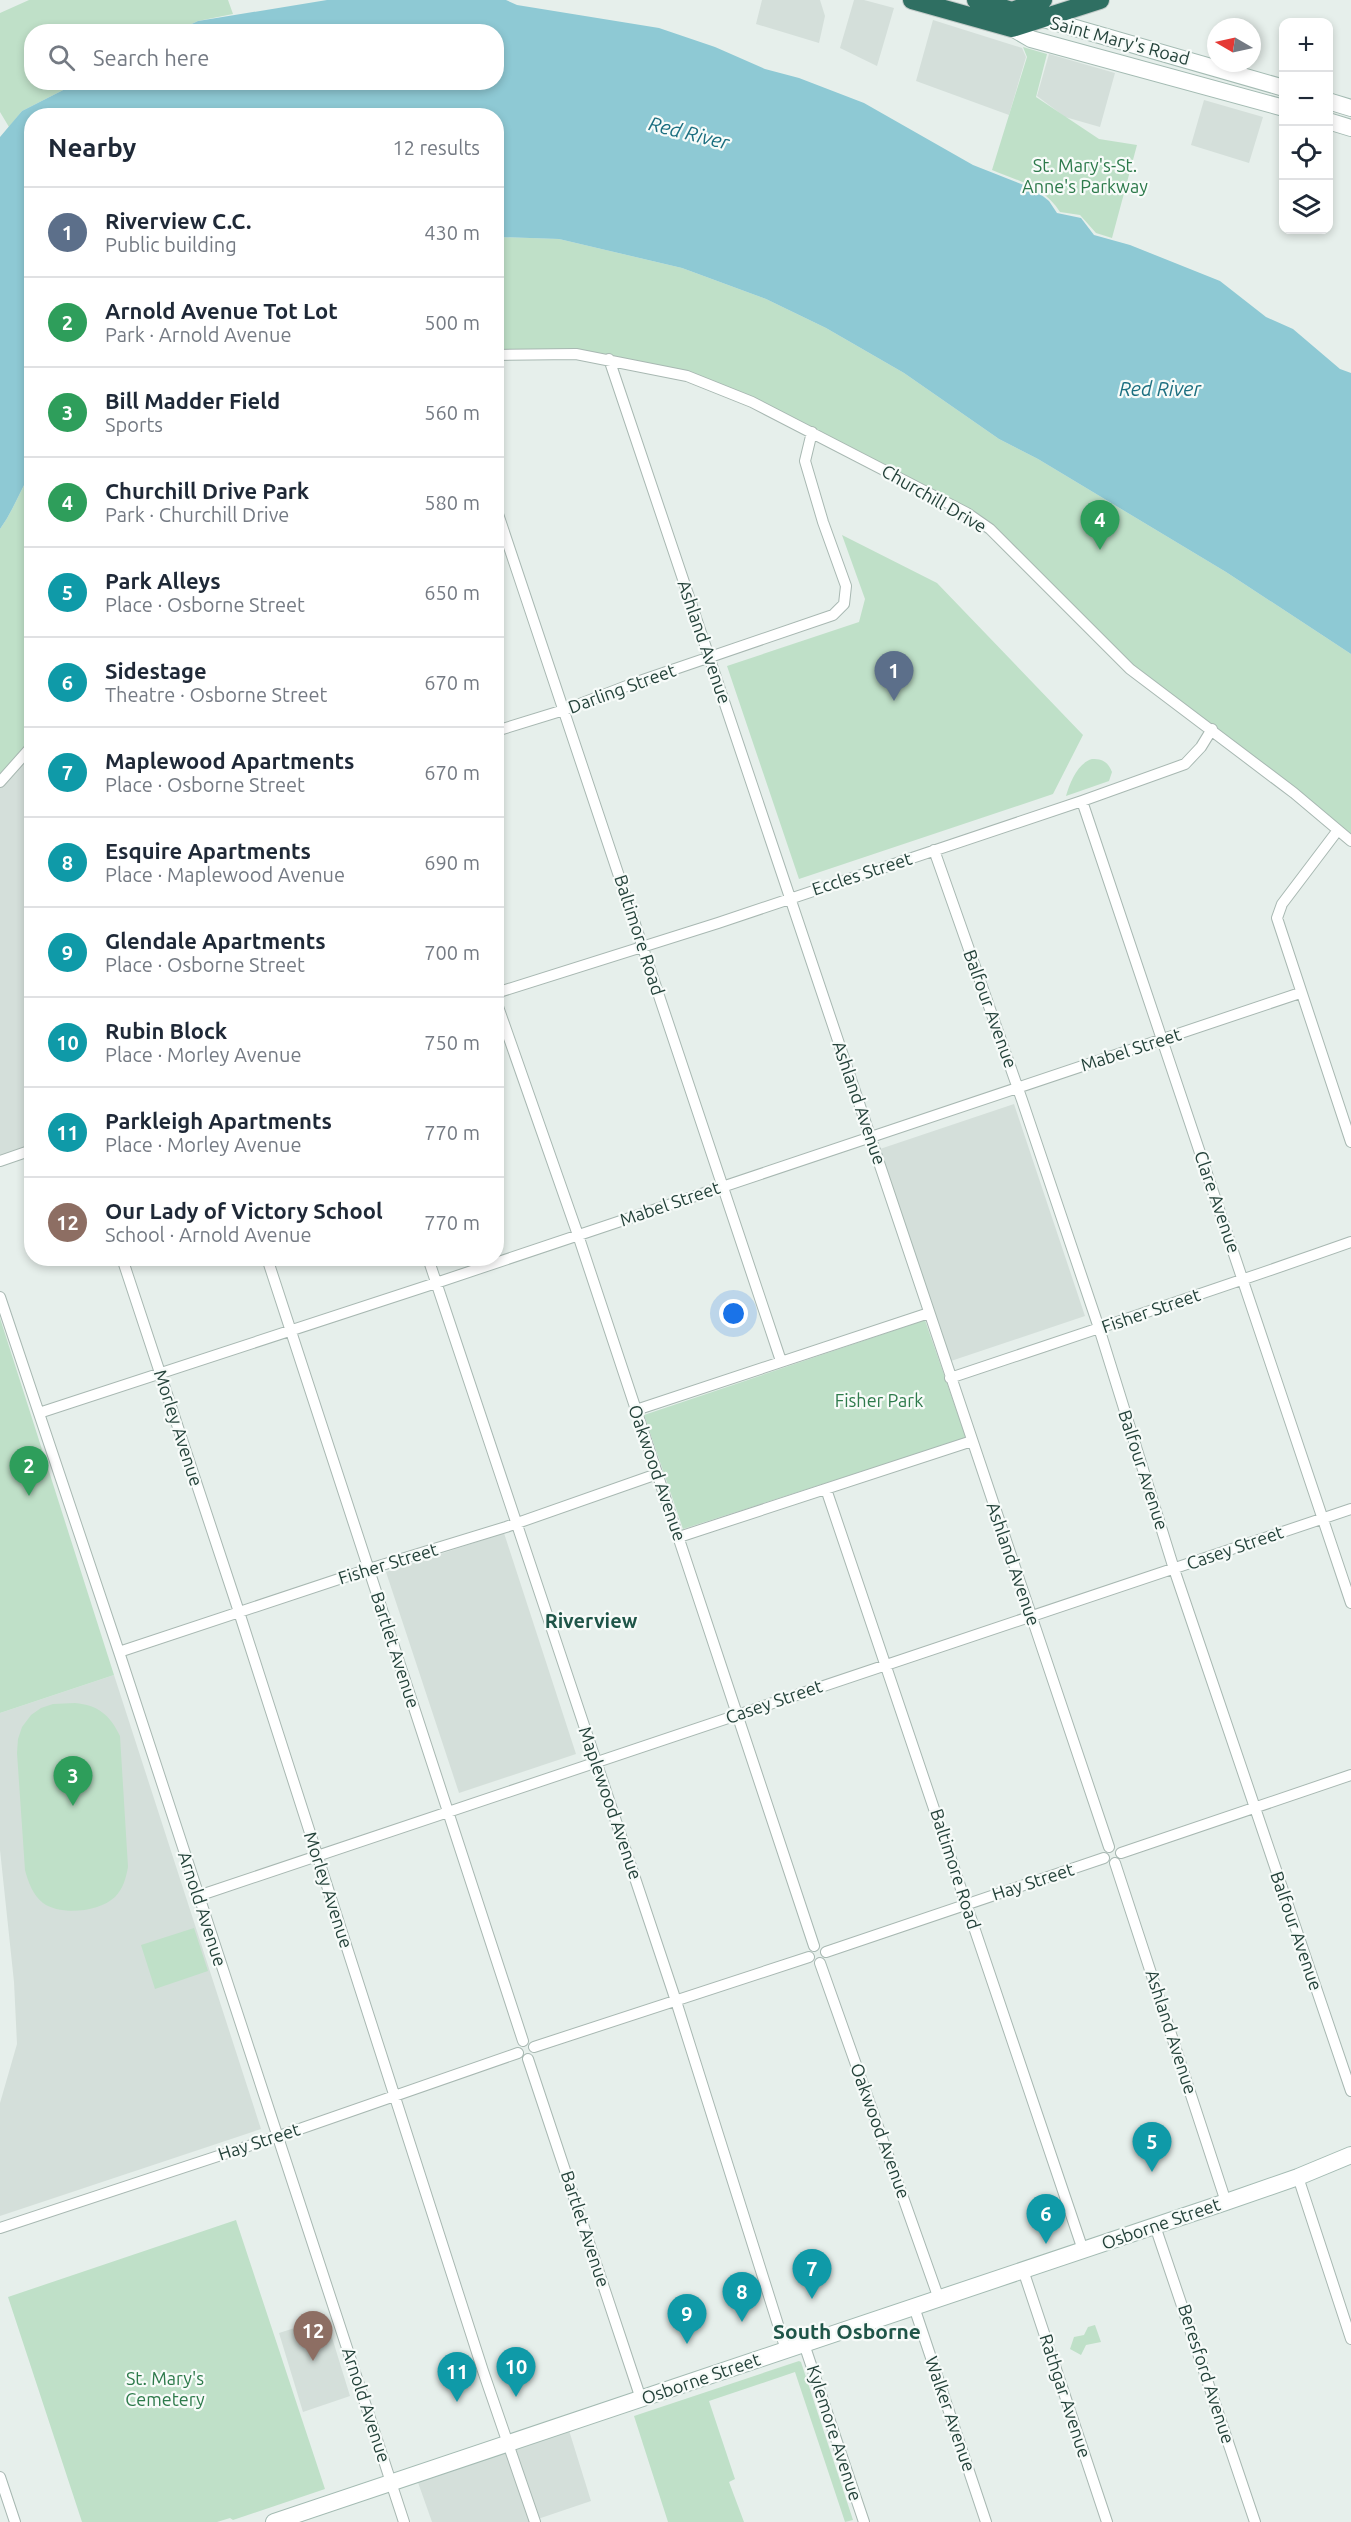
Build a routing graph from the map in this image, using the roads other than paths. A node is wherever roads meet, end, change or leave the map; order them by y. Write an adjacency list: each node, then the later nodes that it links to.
1 (912, 0): 5 (highway, Saint Mary's Road)
2 (976, 0): 5 (highway, Saint Mary's Road)
3 (1101, 0): 4 (highway)
4 (1043, 9): 5 (highway); 6 (main road, Saint Mary's Road)
5 (1012, 20): 8 (main road, Saint Mary's Road)
6 (1279, 86)
7 (1333, 102): 9 (main road)
8 (1279, 107)
9 (1351, 108)
10 (1333, 122): 11 (main road)
11 (1351, 128)
12 (504, 355): 13 (street, Churchill Drive)
13 (609, 359): 14 (street, Churchill Drive); 16 (street, Ashland Avenue)
14 (812, 432): 16 (street, Darling Street); 19 (street, Churchill Drive)
15 (504, 532): 17 (street, Baltimore Road)
16 (710, 658): 17 (street, Darling Street); 26 (street, Ashland Avenue)
17 (564, 710): 18 (street, Darling Street); 27 (street, Baltimore Road)
18 (504, 729)
19 (1212, 729): 22 (street, Eccles Street); 23 (street, Churchill Drive)
20 (24, 755): 21 (street)
21 (0, 782)
22 (1082, 801): 25 (street, Eccles Street); 31 (street, Clare Avenue)
23 (1338, 830): 24 (street, Churchill Drive); 29 (street)
24 (1351, 842)
25 (934, 850): 26 (street, Eccles Street); 32 (street, Balfour Avenue)
26 (790, 898): 27 (street, Eccles Street); 33 (street, Ashland Avenue)
27 (643, 947): 28 (street, Eccles Street); 37 (street, Baltimore Road)
28 (504, 990)
29 (1300, 993): 31 (street, Mabel Street); 34 (street)
30 (504, 1024): 38 (street, Oakwood Avenue)
31 (1161, 1040): 32 (street, Mabel Street); 45 (street, Clare Avenue)
32 (1018, 1087): 33 (street, Mabel Street); 49 (street, Balfour Avenue)
33 (870, 1137): 37 (street, Mabel Street); 48 (street, Ashland Avenue)
34 (1351, 1142)
35 (24, 1153): 36 (street)
36 (0, 1161)
37 (723, 1186): 38 (street, Mabel Street); 51 (street, Baltimore Road)
38 (578, 1235): 40 (street, Mabel Street); 54 (street, Oakwood Avenue)
39 (1351, 1242): 45 (street, Fisher Street)
40 (504, 1260)
41 (125, 1266): 52 (street, Morley Avenue)
42 (270, 1266): 50 (street, Bartlet Avenue)
43 (431, 1266): 46 (street, Maplewood Avenue)
44 (486, 1266): 46 (street, Mabel Street)
45 (1243, 1278): 49 (street, Fisher Street); 60 (street, Clare Avenue)
46 (436, 1283): 50 (street, Mabel Street); 61 (street, Maplewood Avenue)
47 (0, 1297): 55 (street, Arnold Avenue)
48 (929, 1313): 51 (street); 53 (street, Ashland Avenue)
49 (1099, 1328): 53 (street, Fisher Street); 64 (street, Balfour Avenue)
50 (291, 1330): 52 (street, Mabel Street); 63 (street, Bartlet Avenue)
51 (781, 1361): 54 (street)
52 (160, 1373): 55 (street, Mabel Street); 66 (street, Morley Avenue)
53 (950, 1378): 56 (street, Ashland Avenue)
54 (636, 1410): 57 (street, Oakwood Avenue)
55 (39, 1413): 68 (street, Arnold Avenue)
56 (972, 1441): 58 (street); 67 (street, Ashland Avenue)
57 (657, 1474): 61 (street, Fisher Street); 62 (street, Oakwood Avenue)
58 (826, 1489): 62 (street); 69 (street, Baltimore Road)
59 (1351, 1509): 60 (street, Casey Street)
60 (1323, 1519): 64 (street, Casey Street); 65 (street, Clare Avenue)
61 (516, 1524): 63 (street, Fisher Street); 71 (street, Maplewood Avenue)
62 (679, 1537): 70 (street, Oakwood Avenue)
63 (369, 1569): 66 (street, Fisher Street); 74 (street, Bartlet Avenue)
64 (1174, 1569): 67 (street, Casey Street); 73 (street, Balfour Avenue)
65 (1351, 1603)
66 (239, 1612): 68 (street, Fisher Street); 77 (street, Morley Avenue)
67 (1031, 1617): 69 (street, Casey Street); 75 (street, Ashland Avenue)
68 (119, 1652): 80 (street, Arnold Avenue)
69 (886, 1664): 70 (street, Casey Street); 81 (street, Baltimore Road)
70 (737, 1715): 71 (street, Casey Street); 82 (street, Oakwood Avenue)
71 (596, 1764): 74 (street, Casey Street); 86 (street, Maplewood Avenue)
72 (1351, 1775): 73 (street)
73 (1254, 1809): 76 (street); 91 (street, Balfour Avenue)
74 (449, 1813): 77 (street, Casey Street); 87 (street, Bartlet Avenue)
75 (1109, 1847): 76 (street); 78 (street)
76 (1121, 1853): 79 (street)
77 (316, 1857): 80 (street, Casey Street); 92 (street, Morley Avenue)
78 (1104, 1858): 79 (street); 81 (street, Hay Street)
79 (1115, 1863): 97 (street, Ashland Avenue)
80 (198, 1896): 93 (street, Arnold Avenue)
81 (966, 1903): 83 (street, Hay Street); 100 (street, Baltimore Road)
82 (814, 1946): 83 (street); 84 (street)
83 (826, 1952): 85 (street)
84 (809, 1957): 85 (street); 86 (street)
85 (820, 1963): 102 (street, Oakwood Avenue)
86 (676, 2001): 88 (street); 106 (street, Maplewood Avenue)
87 (523, 2042): 88 (street); 89 (street)
88 (534, 2047): 90 (street)
89 (518, 2053): 90 (street); 92 (street, Hay Street)
90 (528, 2059): 107 (street, Bartlet Avenue)
91 (1351, 2091)
92 (396, 2096): 93 (street, Hay Street); 108 (street, Morley Avenue)
93 (278, 2137): 99 (street, Hay Street); 110 (street, Arnold Avenue)
94 (1351, 2155): 96 (main road, Osborne Street)
95 (1351, 2166): 96 (main road, Osborne Street)
96 (1298, 2177): 97 (main road, Osborne Street); 104 (street)
97 (1226, 2202): 98 (main road, Osborne Street)
98 (1155, 2226): 100 (main road, Osborne Street); 118 (street, Beresford Avenue)
99 (0, 2228)
100 (1083, 2250): 101 (main road, Osborne Street)
101 (1023, 2270): 102 (main road, Osborne Street); 117 (street, Rathgar Avenue)
102 (939, 2298): 103 (main road, Osborne Street)
103 (914, 2307): 105 (main road, Osborne Street); 116 (street, Walker Avenue)
104 (1351, 2339)
105 (804, 2344): 106 (main road, Osborne Street); 115 (street, Kylemore Avenue)
106 (786, 2350): 107 (main road, Osborne Street)
107 (641, 2399): 108 (main road, Osborne Street)
108 (508, 2444): 110 (main road, Osborne Street); 114 (street, Morley Avenue)
109 (0, 2477): 111 (street)
110 (392, 2482): 112 (main road, Osborne Street); 113 (street, Arnold Avenue)
111 (15, 2522)
112 (274, 2522)
113 (404, 2522)
114 (535, 2522)
115 (864, 2522)
116 (986, 2522)
117 (1107, 2522)
118 (1255, 2522)

